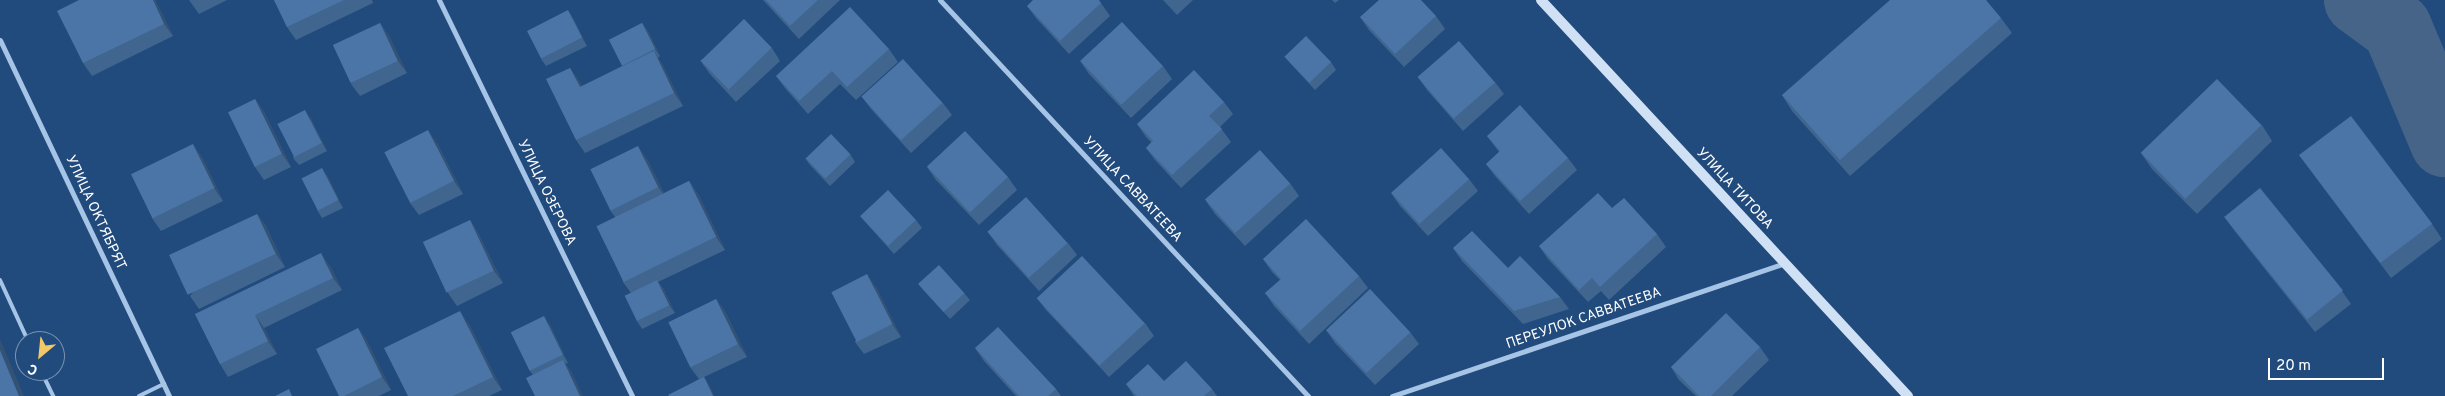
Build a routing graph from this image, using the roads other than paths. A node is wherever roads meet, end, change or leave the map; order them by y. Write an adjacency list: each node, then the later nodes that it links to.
1 (439, 0): 13 (street, УЛИЦА ОЗЕРОВА)
2 (940, 0): 14 (street, УЛИЦА САВВАТЕЕВА)
3 (1541, 0): 5 (main road, УЛИЦА ТИТОВА)
4 (0, 40): 9 (street, УЛИЦА ОКТЯБРЯТ)
5 (1784, 263): 15 (street, ПЕРЕУЛОК САВВАТЕЕВА); 16 (main road, УЛИЦА ТИТОВА)
6 (0, 280): 7 (lane)
7 (23, 331)
8 (46, 381): 10 (lane)
9 (164, 384): 11 (lane); 12 (street, УЛИЦА ОКТЯБРЯТ)
10 (53, 396)
11 (138, 396)
12 (169, 396)
13 (632, 396)
14 (1308, 396)
15 (1392, 396)
16 (1908, 396)

